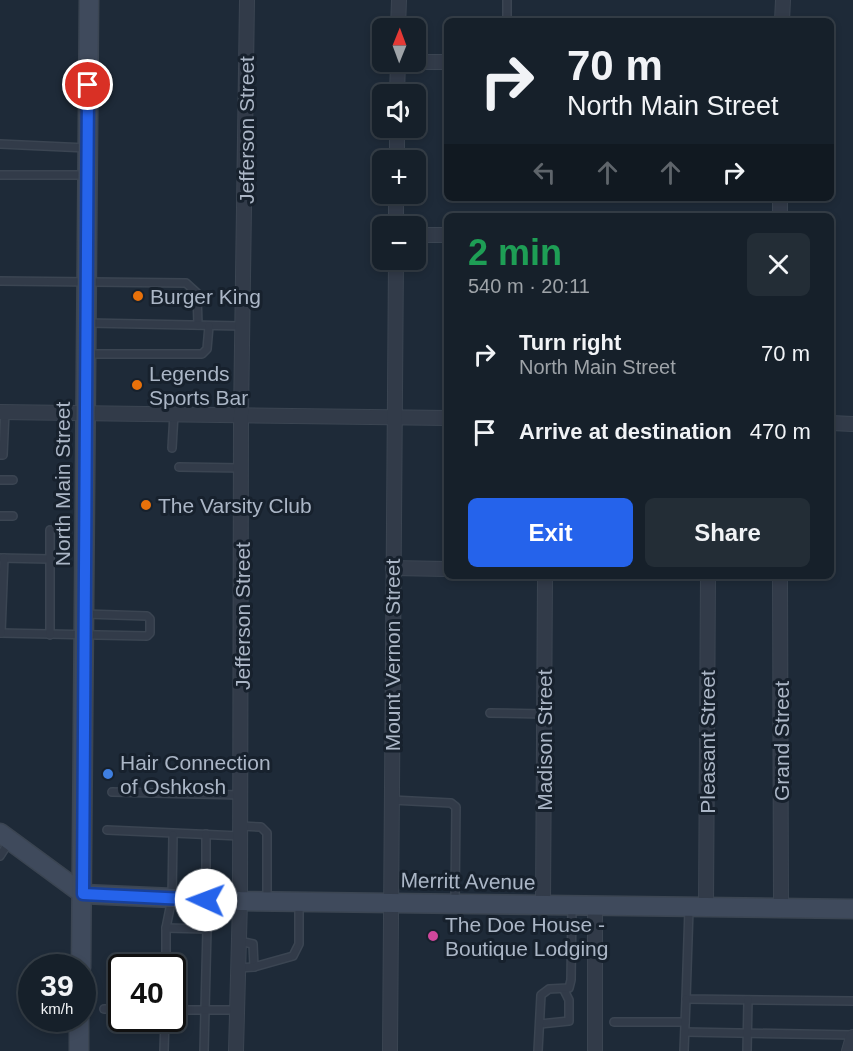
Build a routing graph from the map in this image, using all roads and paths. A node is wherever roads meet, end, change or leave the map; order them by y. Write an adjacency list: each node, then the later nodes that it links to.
1 (89, 0): 12 (main road, North Main Street)
2 (247, 0): 23 (street, Jefferson Street)
3 (399, 0): 6 (street)
4 (507, 0): 7 (lane)
5 (783, 0): 8 (street)
6 (398, 18)
7 (507, 18)
8 (782, 18)
9 (426, 62): 10 (street)
10 (444, 62)
11 (0, 144): 12 (lane)
12 (87, 148): 14 (main road, North Main Street)
13 (0, 175): 14 (lane)
14 (87, 175): 19 (main road, North Main Street)
15 (426, 235): 16 (street)
16 (444, 235)
17 (396, 270): 29 (street, Mount Vernon Street)
18 (0, 281): 19 (lane)
19 (86, 282): 20 (main road, North Main Street); 21 (lane)
20 (86, 323): 21 (lane); 24 (main road, North Main Street)
21 (198, 325): 22 (lane)
22 (209, 326): 23 (lane); 24 (lane)
23 (243, 326): 28 (street, Jefferson Street)
24 (86, 354): 26 (main road, North Main Street)
25 (2, 412): 26 (street); 34 (lane)
26 (85, 413): 27 (street); 49 (main road, North Main Street)
27 (174, 414): 28 (street); 33 (lane)
28 (241, 415): 29 (street); 36 (street, Jefferson Street)
29 (395, 417): 30 (street); 44 (street, Mount Vernon Street)
30 (444, 418)
31 (834, 423): 32 (street)
32 (853, 424)
33 (172, 448)
34 (0, 455)
35 (178, 467): 36 (lane)
36 (242, 468): 56 (street, Jefferson Street)
37 (0, 480): 38 (lane)
38 (13, 480)
39 (0, 516): 40 (lane)
40 (13, 516)
41 (50, 530): 43 (lane)
42 (2, 558): 43 (lane); 50 (lane)
43 (50, 559): 51 (lane)
44 (393, 568): 45 (street); 57 (street, Mount Vernon Street)
45 (444, 569)
46 (545, 579): 54 (street, Madison Street)
47 (708, 579): 75 (street, Pleasant Street)
48 (780, 579): 76 (street, Grand Street)
49 (84, 614): 52 (main road, North Main Street); 52 (lane)
50 (1, 633): 51 (lane)
51 (50, 634): 52 (lane)
52 (84, 634): 64 (main road, North Main Street)
53 (490, 713): 54 (lane)
54 (544, 714): 72 (street, Madison Street)
55 (112, 792): 56 (lane)
56 (241, 795): 59 (street, Jefferson Street)
57 (392, 800): 70 (street, Mount Vernon Street); 71 (lane)
58 (107, 830): 61 (lane)
59 (240, 831): 60 (lane); 67 (street, Jefferson Street); 68 (lane)
60 (206, 834): 61 (lane); 66 (lane)
61 (172, 835): 65 (lane)
62 (5, 837): 63 (lane); 64 (main road)
63 (0, 856)
64 (83, 894): 65 (main road, Merritt Avenue); 80 (main road, North Main Street)
65 (172, 898): 66 (main road, Merritt Avenue); 78 (lane)
66 (206, 900): 67 (main road, Merritt Avenue)
67 (240, 901): 68 (main road, Merritt Avenue); 79 (street, Jefferson Street)
68 (267, 901): 69 (main road, Merritt Avenue)
69 (299, 902): 70 (main road, Merritt Avenue); 82 (lane)
70 (391, 903): 71 (main road, Merritt Avenue); 105 (street, Mount Vernon Street)
71 (455, 904): 72 (main road, Merritt Avenue)
72 (543, 905): 73 (main road, Merritt Avenue)
73 (572, 905): 74 (main road, Merritt Avenue); 84 (lane)
74 (595, 906): 75 (main road, Merritt Avenue); 107 (street)
75 (697, 907): 76 (main road, Merritt Avenue); 85 (lane)
76 (781, 907): 77 (main road, Merritt Avenue)
77 (853, 909)
78 (166, 928): 81 (lane); 91 (lane)
79 (239, 941): 82 (lane); 83 (street, Jefferson Street)
80 (81, 954)
81 (166, 954)
82 (254, 967): 83 (lane)
83 (238, 968): 92 (street, Jefferson Street)
84 (564, 990): 95 (lane); 95 (lane)
85 (686, 999): 86 (lane); 94 (lane)
86 (748, 1000): 87 (lane); 99 (lane)
87 (853, 1001)
88 (104, 1009): 89 (lane)
89 (108, 1009)
90 (186, 1010): 91 (lane)
91 (206, 1010): 92 (lane); 103 (lane)
92 (237, 1010): 104 (street, Jefferson Street)
93 (614, 1022): 94 (lane)
94 (685, 1022): 98 (lane)
95 (540, 1024): 106 (lane)
96 (80, 1032): 101 (main road)
97 (165, 1032): 102 (lane)
98 (685, 1032): 99 (lane); 108 (lane)
99 (747, 1033): 100 (lane); 109 (lane)
100 (853, 1036): 110 (street)
101 (79, 1051)
102 (164, 1051)
103 (204, 1051)
104 (236, 1051)
105 (390, 1051)
106 (538, 1051)
107 (595, 1051)
108 (684, 1051)
109 (747, 1051)
110 (849, 1051)

